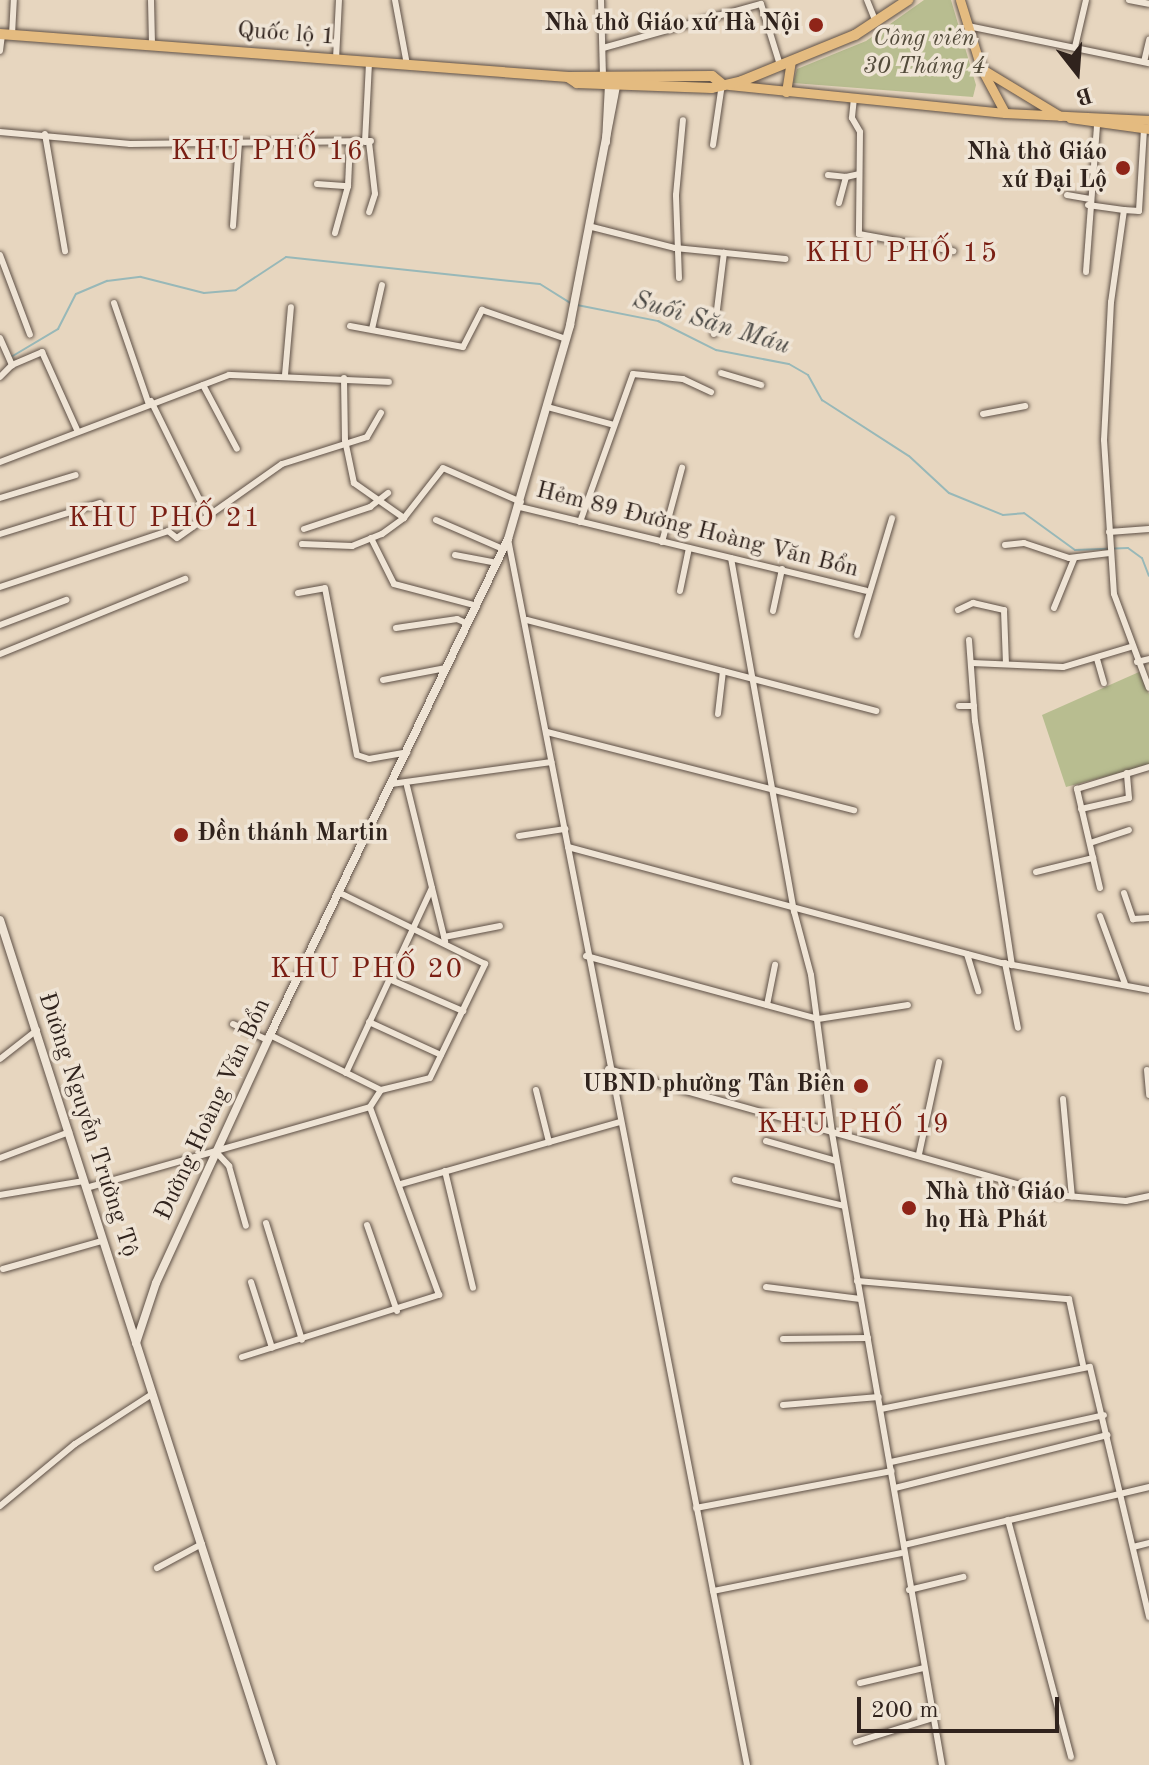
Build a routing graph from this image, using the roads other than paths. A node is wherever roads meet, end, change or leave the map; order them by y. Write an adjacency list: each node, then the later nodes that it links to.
1 (14, 0): 15 (street)
2 (151, 0): 17 (street)
3 (339, 0): 21 (street)
4 (395, 0): 25 (street)
5 (601, 0): 19 (street)
6 (867, 0): 13 (street)
7 (908, 0): 13 (highway)
8 (963, 0): 14 (main road)
9 (1086, 0): 18 (street)
10 (1129, 0): 12 (street)
11 (760, 2): 19 (street); 24 (street)
12 (1149, 4)
13 (876, 22): 24 (highway)
14 (968, 26): 18 (street); 26 (main road)
15 (4, 34): 17 (highway, Quốc lộ 1); 20 (street)
16 (1149, 40): 23 (street)
17 (152, 45): 21 (highway, Quốc lộ 1)
18 (1075, 47): 23 (street)
19 (603, 48): 27 (street)
20 (0, 51)
21 (336, 59): 22 (highway, Quốc lộ 1)
22 (369, 62): 25 (highway, Quốc lộ 1); 40 (street)
23 (1147, 63)
24 (786, 64): 28 (highway); 29 (main road)
25 (407, 65): 27 (highway, Quốc lộ 1)
26 (981, 68): 31 (main road); 32 (main road)
27 (609, 80): 28 (highway, Quốc lộ 1); 56 (main road, Đường Hoàng Văn Bổn)
28 (722, 84): 29 (main road); 41 (street)
29 (786, 92): 30 (main road)
30 (854, 98): 31 (main road); 42 (street)
31 (1005, 113): 32 (main road)
32 (1066, 118): 34 (main road); 35 (main road)
33 (683, 120): 58 (street)
34 (1097, 125): 35 (main road); 49 (street)
35 (1147, 126): 43 (street)
36 (0, 132): 37 (street)
37 (45, 134): 38 (street); 59 (street)
38 (239, 142): 39 (street); 55 (street)
39 (350, 142): 40 (street); 47 (street)
40 (368, 142): 53 (street)
41 (713, 145)
42 (859, 174): 45 (street); 60 (street)
43 (1146, 174): 52 (street)
44 (828, 175): 45 (street)
45 (846, 177): 50 (street)
46 (317, 184): 47 (street)
47 (348, 186): 57 (street)
48 (1067, 195): 49 (street)
49 (1088, 202): 51 (street); 64 (street)
50 (839, 203)
51 (1124, 210): 52 (street); 108 (street)
52 (1139, 211): 54 (street)
53 (369, 212)
54 (1149, 212)
55 (233, 226)
56 (592, 227): 58 (street); 74 (main road, Đường Hoàng Văn Bổn)
57 (335, 233)
58 (682, 249): 61 (street); 65 (street)
59 (65, 251)
60 (953, 251)
61 (724, 253): 63 (street); 71 (street)
62 (0, 255): 72 (street)
63 (785, 259)
64 (1086, 272)
65 (679, 278)
66 (382, 285): 70 (street)
67 (114, 303): 84 (street)
68 (291, 307): 77 (street)
69 (350, 326): 70 (street)
70 (372, 329): 74 (street)
71 (714, 334)
72 (30, 335)
73 (0, 338): 75 (street)
74 (566, 339): 86 (main road, Đường Hoàng Văn Bổn)
75 (9, 361): 78 (street); 90 (street)
76 (721, 373): 82 (street)
77 (285, 375): 79 (street); 81 (street)
78 (0, 377)
79 (344, 378): 80 (street); 91 (street)
80 (389, 382)
81 (203, 385): 84 (street); 92 (street)
82 (761, 385)
83 (711, 392): 89 (street)
84 (150, 401): 90 (street); 101 (street)
85 (1025, 406): 88 (street)
86 (547, 407): 89 (street); 100 (main road, Đường Hoàng Văn Bổn)
87 (381, 413): 91 (street)
88 (983, 414)
89 (614, 425): 105 (street)
90 (77, 430): 93 (street)
91 (345, 442): 99 (street); 101 (street)
92 (237, 449)
93 (0, 462)
94 (682, 468): 112 (street)
95 (76, 475): 97 (street)
96 (388, 493): 99 (street)
97 (0, 498)
98 (100, 503): 109 (street)
99 (378, 503): 102 (street); 106 (street)
100 (520, 504): 102 (street, Hẻm 89 Đường Hoàng Văn Bổn); 105 (street, Hẻm 89 Đường Hoàng Văn Bổn); 111 (main road, Đường Hoàng Văn Bổn)
101 (207, 515): 124 (street)
102 (404, 518): 110 (street)
103 (892, 518): 126 (street)
104 (436, 520): 117 (street)
105 (580, 522): 112 (street, Hẻm 89 Đường Hoàng Văn Bổn)
106 (304, 529)
107 (1149, 529): 108 (street)
108 (1109, 532): 116 (street)
109 (0, 534)
110 (371, 538): 113 (street); 129 (street)
111 (508, 539): 117 (main road, Đường Hoàng Văn Bổn); 133 (street)
112 (662, 542): 115 (street, Hẻm 89 Đường Hoàng Văn Bổn)
113 (302, 544)
114 (1005, 545): 120 (street)
115 (689, 548): 119 (street, Hẻm 89 Đường Hoàng Văn Bổn); 125 (street)
116 (1110, 548): 120 (street); 139 (street)
117 (503, 549): 121 (main road, Đường Hoàng Văn Bổn)
118 (455, 555): 121 (street)
119 (731, 558): 122 (street, Hẻm 89 Đường Hoàng Văn Bổn); 148 (street)
120 (1074, 559): 130 (street)
121 (497, 563): 129 (main road, Đường Hoàng Văn Bổn)
122 (782, 569): 126 (street, Hẻm 89 Đường Hoàng Văn Bổn); 132 (street)
123 (185, 579): 140 (street)
124 (0, 587)
125 (680, 591)
126 (866, 591): 137 (street)
127 (298, 593): 157 (street)
128 (66, 600): 135 (street)
129 (477, 606): 134 (main road, Đường Hoàng Văn Bổn)
130 (1054, 608)
131 (958, 610): 145 (street)
132 (773, 611)
133 (527, 620): 147 (street); 156 (street)
134 (468, 624): 136 (street); 146 (main road, Đường Hoàng Văn Bổn)
135 (0, 625)
136 (396, 628)
137 (857, 635)
138 (969, 640): 144 (street)
139 (1130, 647): 141 (street); 143 (street)
140 (0, 654)
141 (1097, 659): 145 (street); 150 (street)
142 (1149, 659): 143 (street)
143 (1137, 662): 151 (street)
144 (972, 663): 145 (street); 153 (street)
145 (1006, 664)
146 (446, 668): 149 (street); 157 (main road, Đường Hoàng Văn Bổn)
147 (723, 671): 148 (street); 155 (street)
148 (752, 678): 154 (street); 163 (street)
149 (383, 680)
150 (1104, 683)
151 (1149, 688)
152 (959, 706): 153 (street)
153 (974, 706): 186 (street)
154 (876, 711)
155 (718, 714)
156 (547, 732): 158 (street); 163 (street)
157 (407, 752): 161 (main road, Đường Hoàng Văn Bổn)
158 (552, 762): 162 (street); 166 (street)
159 (1149, 767): 160 (street)
160 (1127, 773): 164 (street); 164 (street)
161 (391, 784): 162 (street); 175 (main road, Đường Hoàng Văn Bổn)
162 (407, 786): 173 (street)
163 (771, 793): 165 (street); 177 (street)
164 (1081, 809): 169 (street)
165 (854, 810)
166 (565, 829): 168 (street); 170 (street)
167 (1129, 830): 169 (street)
168 (519, 836)
169 (1090, 843): 171 (street)
170 (568, 847): 177 (street); 185 (street)
171 (1093, 858): 172 (street); 174 (street)
172 (1036, 872)
173 (432, 888): 182 (street); 183 (street)
174 (1100, 888)
175 (338, 892): 182 (street); 200 (main road, Đường Hoàng Văn Bổn)
176 (1124, 893): 179 (street)
177 (794, 911): 184 (street); 195 (street)
178 (1100, 916): 189 (street)
179 (1149, 918)
180 (0, 920): 199 (main road, Đường Nguyễn Trường Tộ)
181 (500, 926): 183 (street)
182 (412, 927): 183 (street); 188 (street)
183 (444, 939): 194 (street)
184 (967, 954): 186 (street); 191 (street)
185 (586, 956): 192 (street); 204 (street)
186 (1008, 964): 189 (street); 198 (street)
187 (775, 965): 192 (street)
188 (389, 979): 194 (street); 196 (street)
189 (1125, 985): 190 (street)
190 (1149, 990)
191 (978, 991)
192 (767, 1005): 195 (street)
193 (908, 1005): 195 (street)
194 (463, 1011): 201 (street)
195 (818, 1019): 214 (street)
196 (369, 1022): 201 (street); 206 (street)
197 (233, 1024): 200 (street)
198 (1018, 1028)
199 (37, 1030): 202 (street); 213 (main road, Đường Nguyễn Trường Tộ)
200 (269, 1037): 206 (street); 217 (main road, Đường Hoàng Văn Bổn)
201 (441, 1055): 207 (street)
202 (0, 1059)
203 (939, 1062): 218 (street)
204 (608, 1069): 212 (street); 214 (street)
205 (1147, 1070): 209 (street)
206 (346, 1073): 207 (street)
207 (381, 1090): 211 (street)
208 (536, 1090): 216 (street)
209 (1149, 1095)
210 (1063, 1099): 227 (street)
211 (370, 1107): 217 (street); 224 (street)
212 (620, 1122): 216 (street); 258 (street)
213 (69, 1132): 219 (street); 223 (main road, Đường Nguyễn Trường Tộ)
214 (832, 1133): 218 (street); 220 (street)
215 (766, 1141): 220 (street)
216 (549, 1142): 221 (street)
217 (218, 1151): 223 (street); 231 (street); 243 (main road, Đường Hoàng Văn Bổn)
218 (919, 1154): 227 (street)
219 (0, 1158)
220 (836, 1161): 228 (street)
221 (445, 1171): 224 (street); 237 (street)
222 (735, 1180): 228 (street)
223 (85, 1184): 225 (street); 232 (main road, Đường Nguyễn Trường Tộ)
224 (401, 1184): 239 (street)
225 (0, 1195)
226 (1149, 1196): 227 (street)
227 (1072, 1197)
228 (844, 1206): 234 (street)
229 (266, 1223): 242 (street)
230 (367, 1225): 239 (street)
231 (246, 1226)
232 (102, 1241): 233 (street); 243 (main road, Đường Nguyễn Trường Tộ)
233 (3, 1269)
234 (857, 1281): 238 (street); 246 (street)
235 (251, 1282): 244 (street)
236 (766, 1287): 238 (street)
237 (473, 1288)
238 (860, 1299): 240 (street)
239 (397, 1311): 242 (street)
240 (868, 1338): 241 (street); 248 (street)
241 (783, 1339)
242 (302, 1340): 244 (street)
243 (136, 1343): 247 (main road)
244 (272, 1348): 245 (street)
245 (242, 1357)
246 (1083, 1365): 250 (street); 251 (street)
247 (152, 1394): 257 (street); 261 (main road)
248 (879, 1397): 249 (street); 250 (street)
249 (783, 1405)
250 (881, 1409): 253 (street)
251 (1104, 1415): 252 (street); 253 (street)
252 (1108, 1435): 255 (street); 256 (street)
253 (891, 1466): 255 (street); 258 (street)
254 (1149, 1487): 256 (street)
255 (895, 1488): 263 (street)
256 (1120, 1494): 259 (street); 262 (street)
257 (0, 1506)
258 (696, 1508): 267 (street)
259 (1008, 1520): 263 (street); 274 (street)
260 (1149, 1543): 262 (street)
261 (202, 1544): 264 (street); 275 (main road)
262 (1133, 1547): 268 (street)
263 (903, 1549): 266 (street); 267 (street)
264 (157, 1568)
265 (963, 1577): 266 (street)
266 (909, 1590): 270 (street)
267 (713, 1591): 276 (street)
268 (1147, 1601): 269 (street)
269 (1149, 1617)
270 (924, 1668): 271 (street); 272 (street)
271 (860, 1683)
272 (933, 1718): 273 (street); 277 (street)
273 (856, 1742)
274 (1071, 1757)
275 (272, 1765)
276 (747, 1765)
277 (942, 1765)

